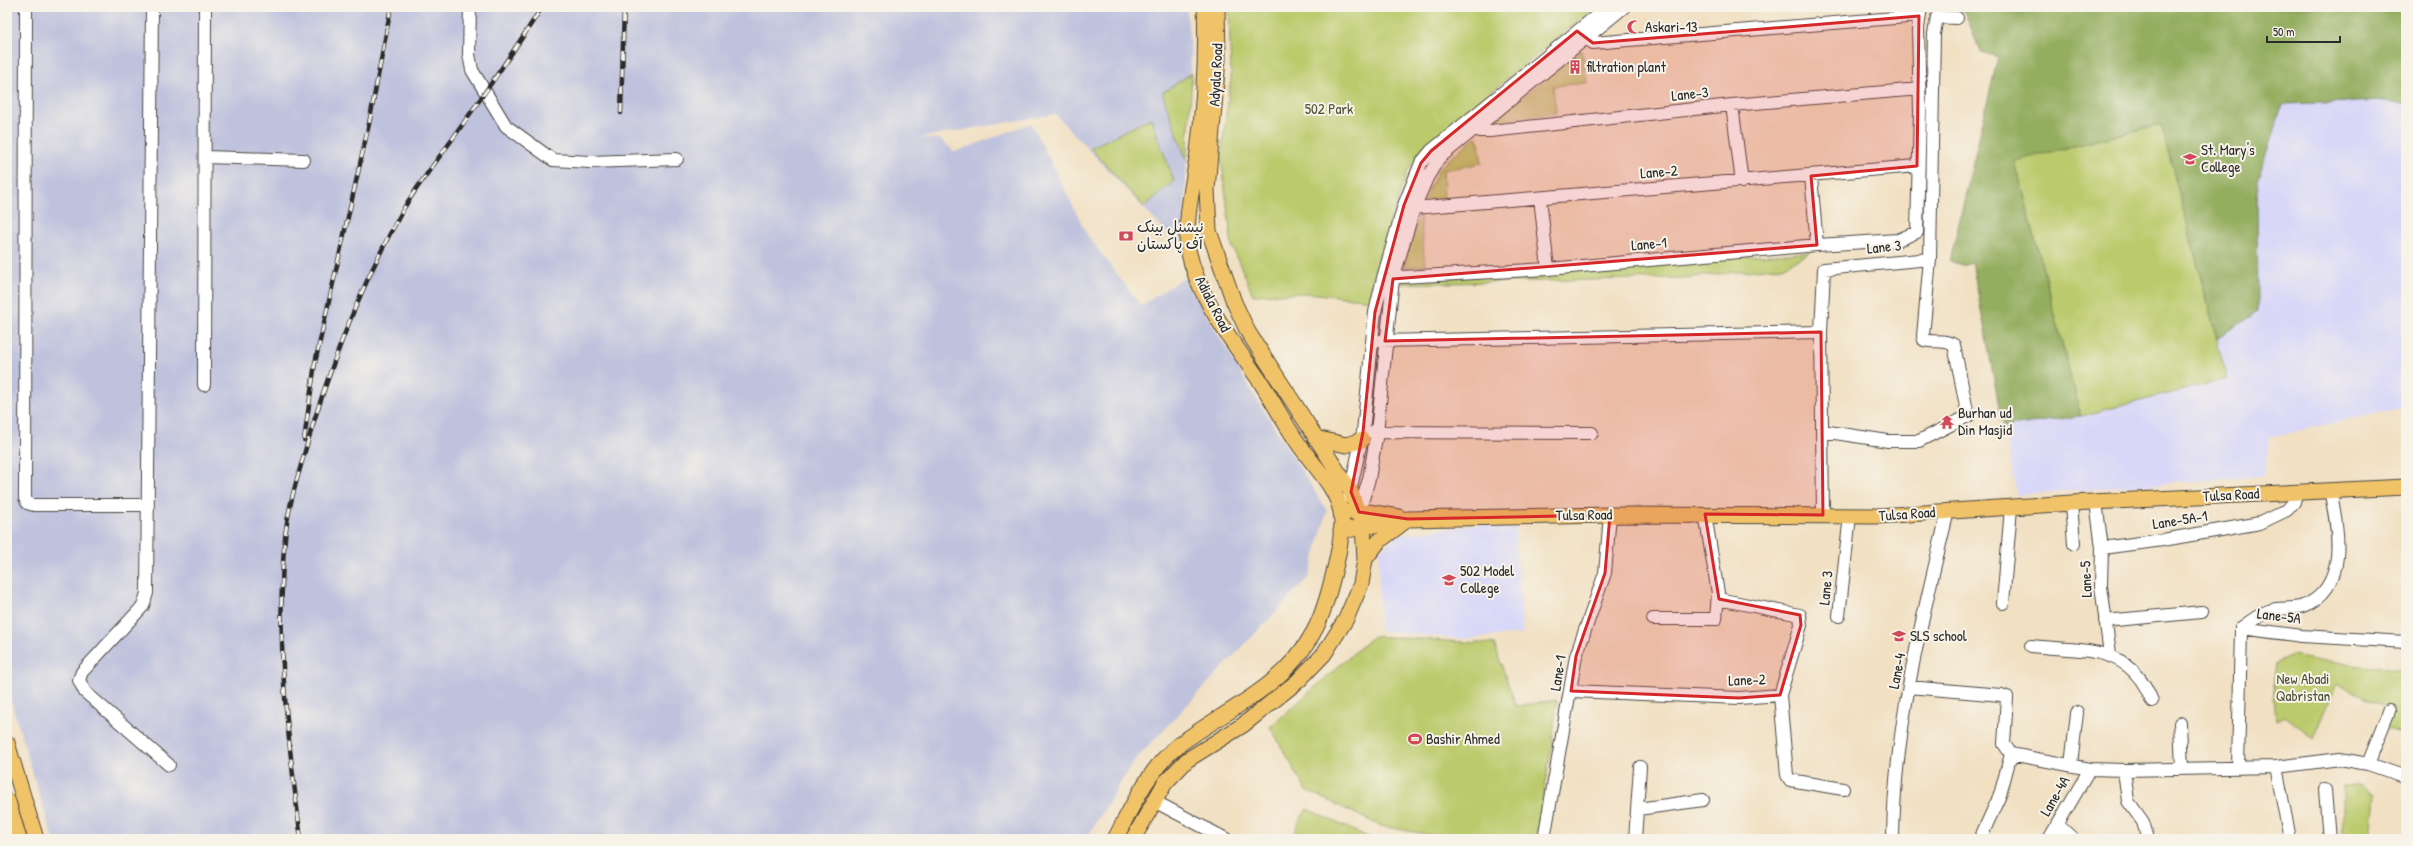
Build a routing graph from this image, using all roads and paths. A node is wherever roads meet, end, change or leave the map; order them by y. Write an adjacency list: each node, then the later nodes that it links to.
1 (26, 7): 43 (street)
2 (152, 7): 43 (street)
3 (205, 7): 16 (street)
4 (470, 7): 17 (street)
5 (1205, 7): 47 (main road, Adiala Road)
6 (1217, 7): 15 (main road, Adyala Road)
7 (1607, 7): 11 (street)
8 (1624, 7): 11 (street)
9 (1920, 11): 11 (street); 12 (street)
10 (1957, 18): 25 (street)
11 (1581, 35): 14 (street)
12 (1920, 89): 13 (street, Lane-3); 19 (street)
13 (1732, 105): 14 (street, Lane-3); 21 (street)
14 (1470, 126): 23 (street)
15 (1211, 143): 36 (main road, Adiala Road)
16 (205, 157): 18 (street); 31 (street)
17 (677, 159)
18 (304, 160)
19 (1917, 166): 20 (street, Lane-2); 24 (street, Lane-1)
20 (1811, 176): 21 (street, Lane-2); 24 (street)
21 (1742, 182): 22 (street, Lane-2)
22 (1540, 198): 23 (street, Lane-2); 26 (street)
23 (1409, 206): 27 (street)
24 (1817, 245): 26 (street, Lane-1)
25 (1930, 259): 28 (street, Lane 3); 32 (street)
26 (1548, 269): 27 (street, Lane-1)
27 (1388, 279): 29 (street); 30 (street)
28 (1821, 332): 30 (street); 32 (street, Lane 3)
29 (1372, 341): 30 (street); 35 (street)
30 (1385, 341): 33 (street)
31 (204, 385)
32 (1822, 431): 50 (street, Lane 3)
33 (1377, 432): 34 (street); 35 (street); 46 (street)
34 (1592, 433)
35 (1363, 436): 36 (main road); 40 (street)
36 (1315, 438): 40 (main road, Adiala Road)
37 (2406, 487): 38 (main road, Tulsa Road)
38 (2330, 490): 39 (main road, Tulsa Road); 64 (street)
39 (2297, 491): 41 (main road, Tulsa Road); 56 (street, Lane-5A-1)
40 (1351, 492): 46 (main road, Adiala Road); 47 (street)
41 (2096, 502): 42 (main road, Tulsa Road); 56 (street, Lane-5)
42 (2071, 503): 44 (main road, Tulsa Road); 55 (street)
43 (148, 505): 78 (street)
44 (2012, 508): 45 (main road, Tulsa Road); 59 (street)
45 (1948, 511): 51 (main road, Tulsa Road); 68 (street, Lane-4)
46 (1359, 512): 47 (main road, Tulsa Road); 52 (main road, Tulsa Road); 53 (main road, Adiala Road)
47 (1342, 513): 54 (main road, Adiala Road)
48 (1610, 514): 49 (main road, Tulsa Road); 52 (main road, Tulsa Road); 69 (street, Lane-1)
49 (1705, 514): 50 (main road, Tulsa Road); 58 (street)
50 (1823, 515): 51 (main road, Tulsa Road)
51 (1850, 515): 61 (street, Lane 3)
52 (1408, 519): 53 (main road, Tulsa Road); 57 (main road)
53 (1363, 527): 54 (main road, Tulsa Road); 57 (main road, Adiala Road)
54 (1341, 531): 96 (main road, Adiala Road)
55 (2074, 544)
56 (2102, 548): 63 (street, Lane-5)
57 (1365, 559): 90 (main road)
58 (1718, 598): 62 (street); 70 (street, Lane-2)
59 (2003, 603)
60 (2202, 612): 63 (street)
61 (1839, 616)
62 (1653, 619)
63 (2105, 621): 67 (street, Lane-5)
64 (2241, 628): 65 (street, Lane-5A); 82 (street, Lane-5A)
65 (2406, 642)
66 (2031, 646): 67 (street)
67 (2110, 654): 71 (street)
68 (1909, 687): 76 (street); 101 (street, Lane-4)
69 (1571, 691): 70 (street, Lane-2); 99 (street, Lane-1)
70 (1780, 695): 87 (street)
71 (2152, 701)
72 (2389, 712): 77 (street)
73 (2077, 713): 79 (street)
74 (2180, 723): 84 (street)
75 (7, 743): 95 (main road)
76 (2011, 754): 79 (street); 102 (street)
77 (2368, 764): 81 (street); 86 (street)
78 (169, 765)
79 (2071, 765): 83 (street)
80 (1640, 767): 92 (street)
81 (2276, 767): 82 (street); 106 (street)
82 (2238, 768): 84 (street)
83 (2090, 769): 85 (street); 93 (street, Lane-4A)
84 (2182, 769): 85 (street)
85 (2124, 770): 105 (street)
86 (2406, 777)
87 (1843, 789)
88 (2325, 790): 107 (street)
89 (1703, 800): 92 (street)
90 (1154, 801): 97 (main road); 98 (street)
91 (7, 802): 94 (highway)
92 (1638, 809): 100 (street)
93 (2057, 824): 103 (street, Lane-4A); 104 (street)
94 (18, 839)
95 (36, 839)
96 (1115, 839)
97 (1133, 839)
98 (1226, 839)
99 (1544, 839)
100 (1635, 839)
101 (1893, 839)
102 (1980, 839)
103 (2048, 839)
104 (2073, 839)
105 (2148, 839)
106 (2290, 839)
107 (2329, 839)

